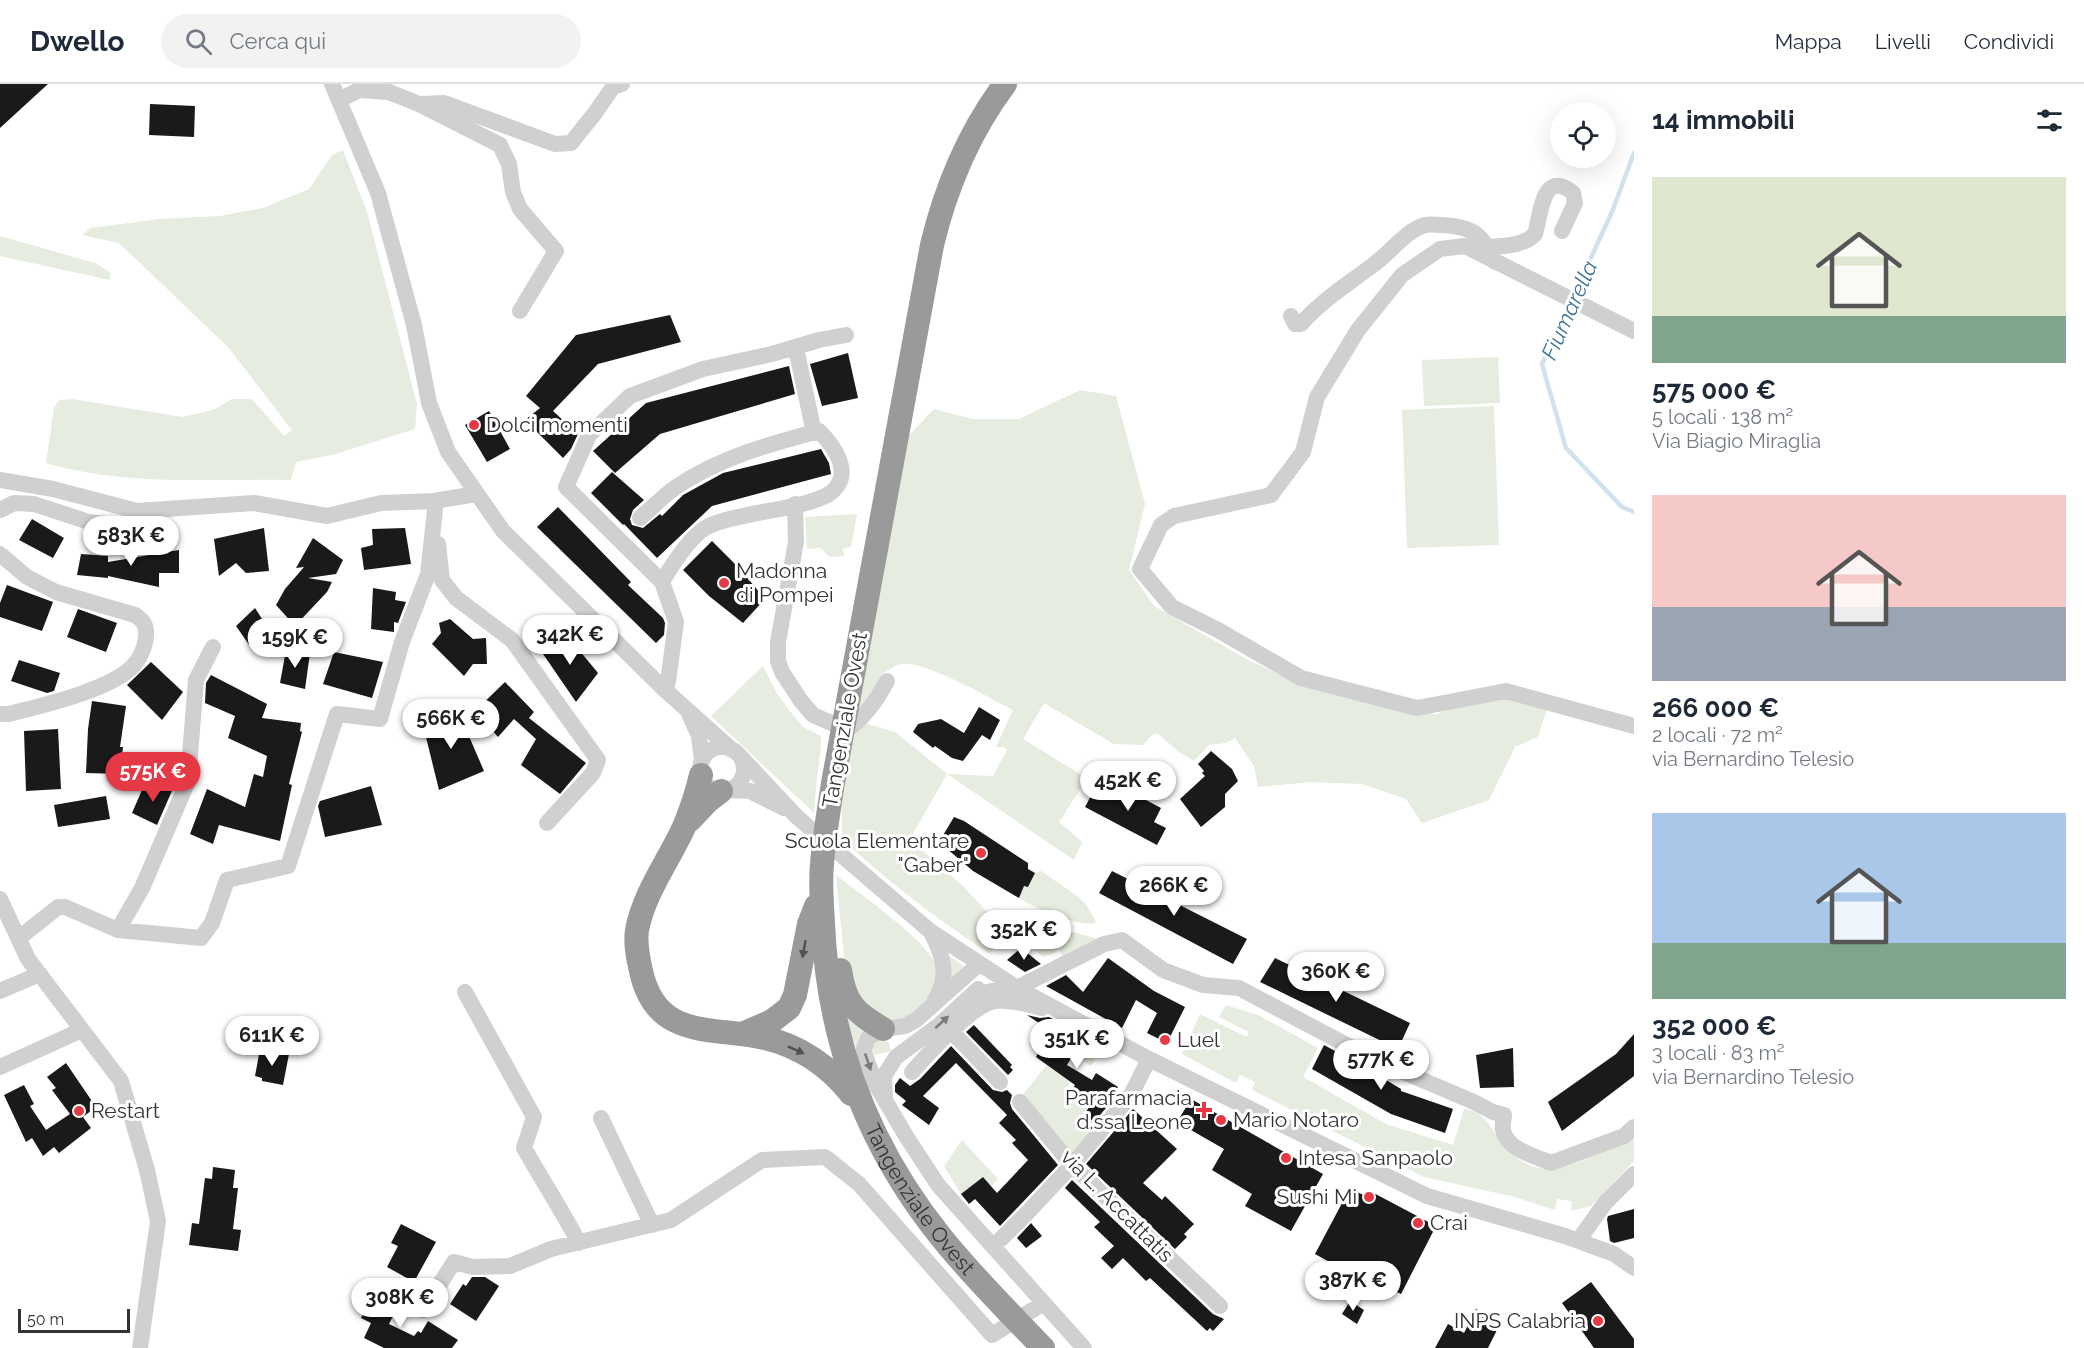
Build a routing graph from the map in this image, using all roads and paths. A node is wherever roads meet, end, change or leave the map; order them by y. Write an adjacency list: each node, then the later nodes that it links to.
1 (332, 84): 4 (street)
2 (622, 84): 5 (street)
3 (1005, 84): 36 (highway, Tangenziale Ovest)
4 (339, 100): 5 (street); 16 (street)
5 (419, 104): 9 (street)
6 (1562, 231): 7 (street)
7 (1488, 247): 8 (street); 10 (street)
8 (1496, 262): 11 (street); 29 (street)
9 (520, 311)
10 (1291, 315)
11 (1634, 331)
12 (846, 335): 13 (street)
13 (796, 348): 14 (street); 23 (street)
14 (814, 433): 17 (street); 21 (street)
15 (0, 480): 20 (street)
16 (476, 494): 18 (street); 26 (street)
17 (795, 504): 23 (street); 25 (street)
18 (434, 506): 20 (street); 34 (street); 38 (street)
19 (0, 510): 20 (street)
20 (146, 510)
21 (640, 518)
22 (0, 554): 28 (street)
23 (662, 582): 26 (street)
24 (213, 647): 38 (street)
25 (887, 681)
26 (665, 690): 27 (street)
27 (685, 707): 30 (street); 31 (street)
28 (0, 714)
29 (1634, 726)
30 (735, 752): 31 (street); 32 (street); 33 (street)
31 (701, 768): 32 (street); 35 (highway)
32 (725, 791): 33 (street); 35 (highway)
33 (797, 817): 39 (street)
34 (547, 823)
35 (684, 826): 53 (highway)
36 (821, 893): 50 (highway); 53 (highway, one-way to 53); 61 (highway, Tangenziale Ovest)
37 (0, 899): 40 (street)
38 (118, 930): 40 (street)
39 (930, 931): 41 (street); 48 (street)
40 (19, 938): 42 (street)
41 (979, 964): 43 (street); 48 (street)
42 (40, 974): 45 (street); 51 (street)
43 (994, 974): 44 (street); 47 (street)
44 (1017, 988): 47 (street); 49 (street); 63 (street)
45 (0, 992)
46 (465, 992): 69 (street)
47 (971, 996): 54 (street, one-way to 47)
48 (926, 1013): 50 (street)
49 (1069, 1016): 52 (street); 55 (street)
50 (883, 1029): 54 (street); 59 (street, one-way to 59)
51 (82, 1030): 56 (street); 74 (street)
52 (952, 1032): 57 (street); 58 (street)
53 (740, 1035): 61 (highway, one-way to 61)
54 (896, 1057): 59 (street)
55 (1149, 1059): 64 (street); 68 (street)
56 (0, 1067)
57 (912, 1072)
58 (1000, 1082)
59 (885, 1101): 71 (street)
60 (1020, 1102): 64 (street, via L. Accattatis)
61 (866, 1116): 75 (highway, Tangenziale Ovest)
62 (601, 1118): 66 (street)
63 (1634, 1127)
64 (1072, 1165): 67 (street); 72 (street, via L. Accattatis)
65 (1634, 1174): 68 (street)
66 (652, 1225): 69 (street); 71 (street)
67 (1001, 1239)
68 (1578, 1241): 70 (street)
69 (579, 1243): 73 (street)
70 (1634, 1268)
71 (1044, 1303): 76 (street)
72 (1220, 1306)
73 (423, 1310)
74 (140, 1348)
75 (1043, 1348)
76 (1084, 1348)

